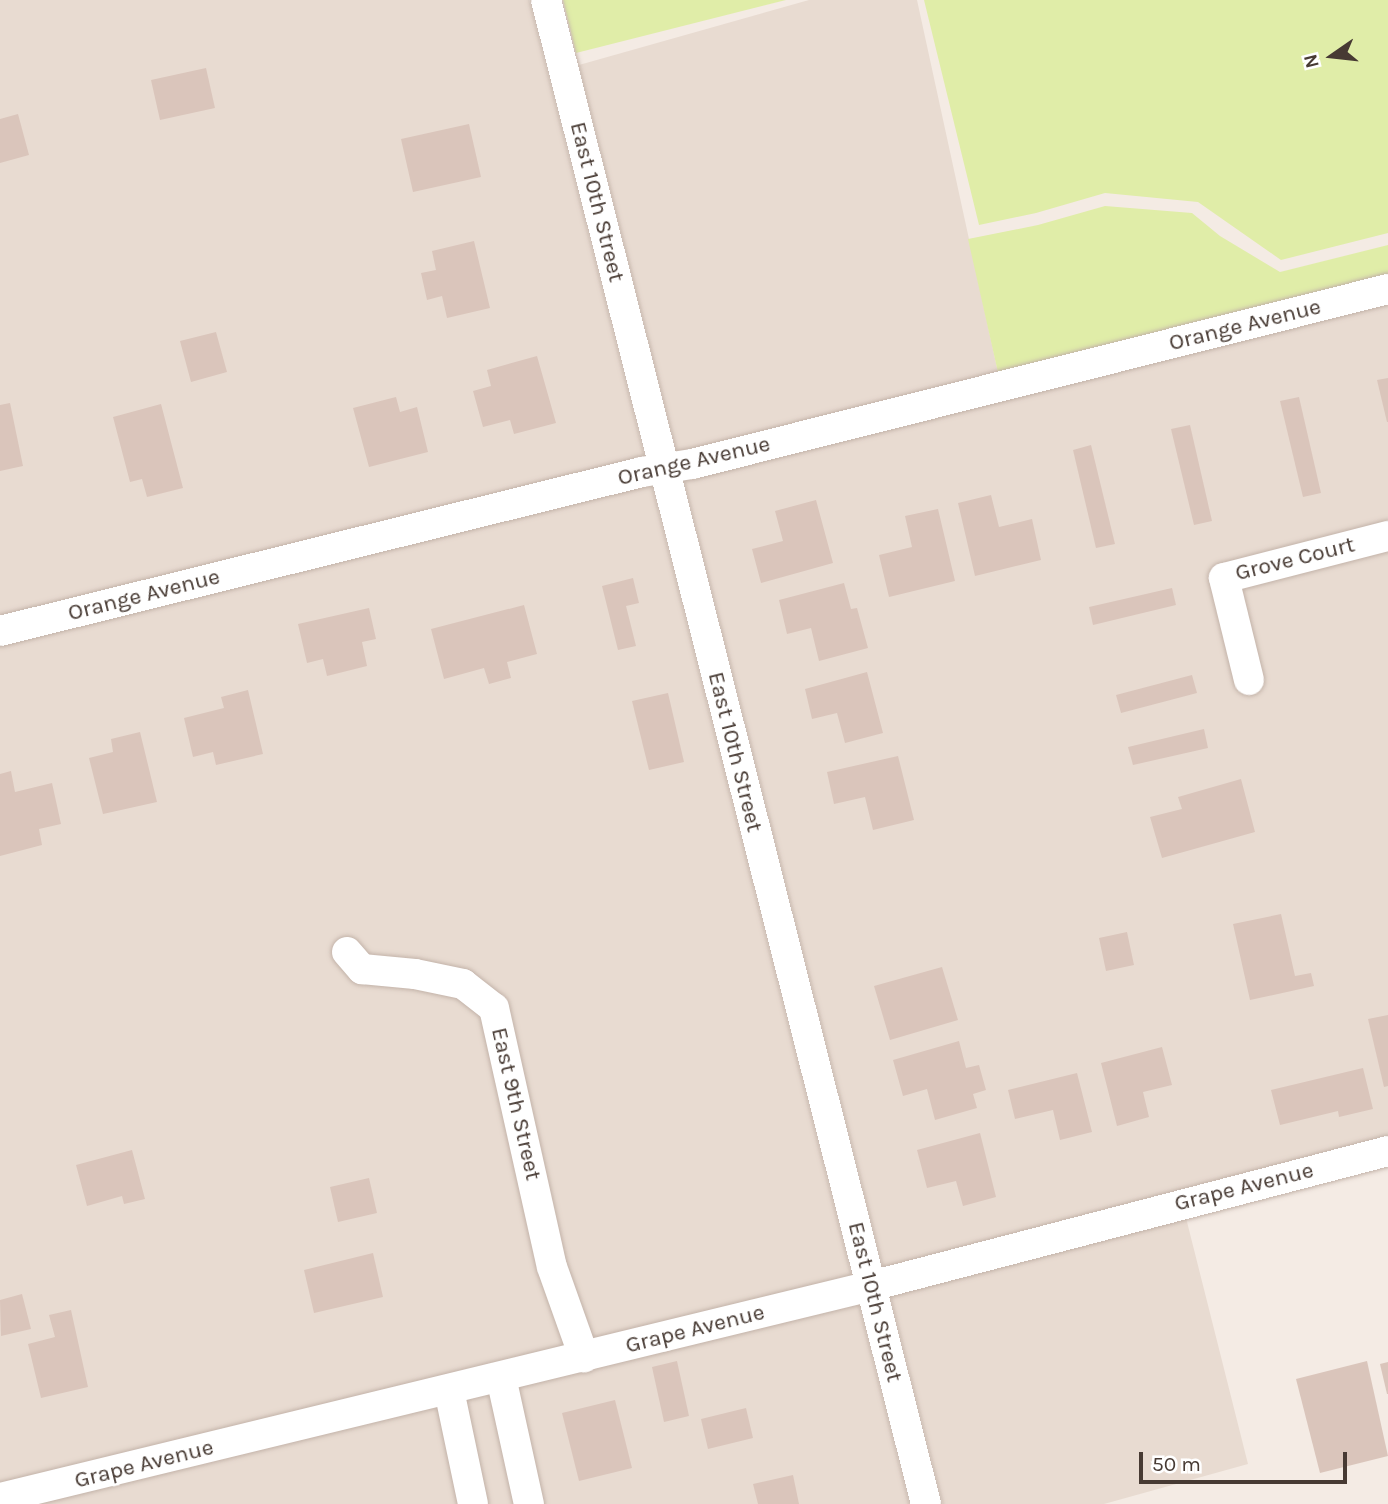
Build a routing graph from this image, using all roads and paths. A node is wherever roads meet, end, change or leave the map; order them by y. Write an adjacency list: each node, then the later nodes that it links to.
1 (546, 0): 3 (street, East 10th Street)
2 (1388, 289): 3 (street, Orange Avenue)
3 (663, 468): 5 (street, Orange Avenue); 9 (street, East 10th Street)
4 (1388, 536): 6 (street, Grove Court)
5 (0, 631)
6 (1249, 680)
7 (347, 953): 10 (street, East 9th Street)
8 (1388, 1151): 9 (street, Grape Avenue)
9 (871, 1286): 10 (street, Grape Avenue); 16 (street, East 10th Street)
10 (584, 1357): 11 (street, Grape Avenue)
11 (501, 1377): 12 (street, Grape Avenue); 15 (street)
12 (449, 1390): 13 (street, Grape Avenue); 14 (street)
13 (0, 1498)
14 (473, 1504)
15 (529, 1504)
16 (926, 1504)

